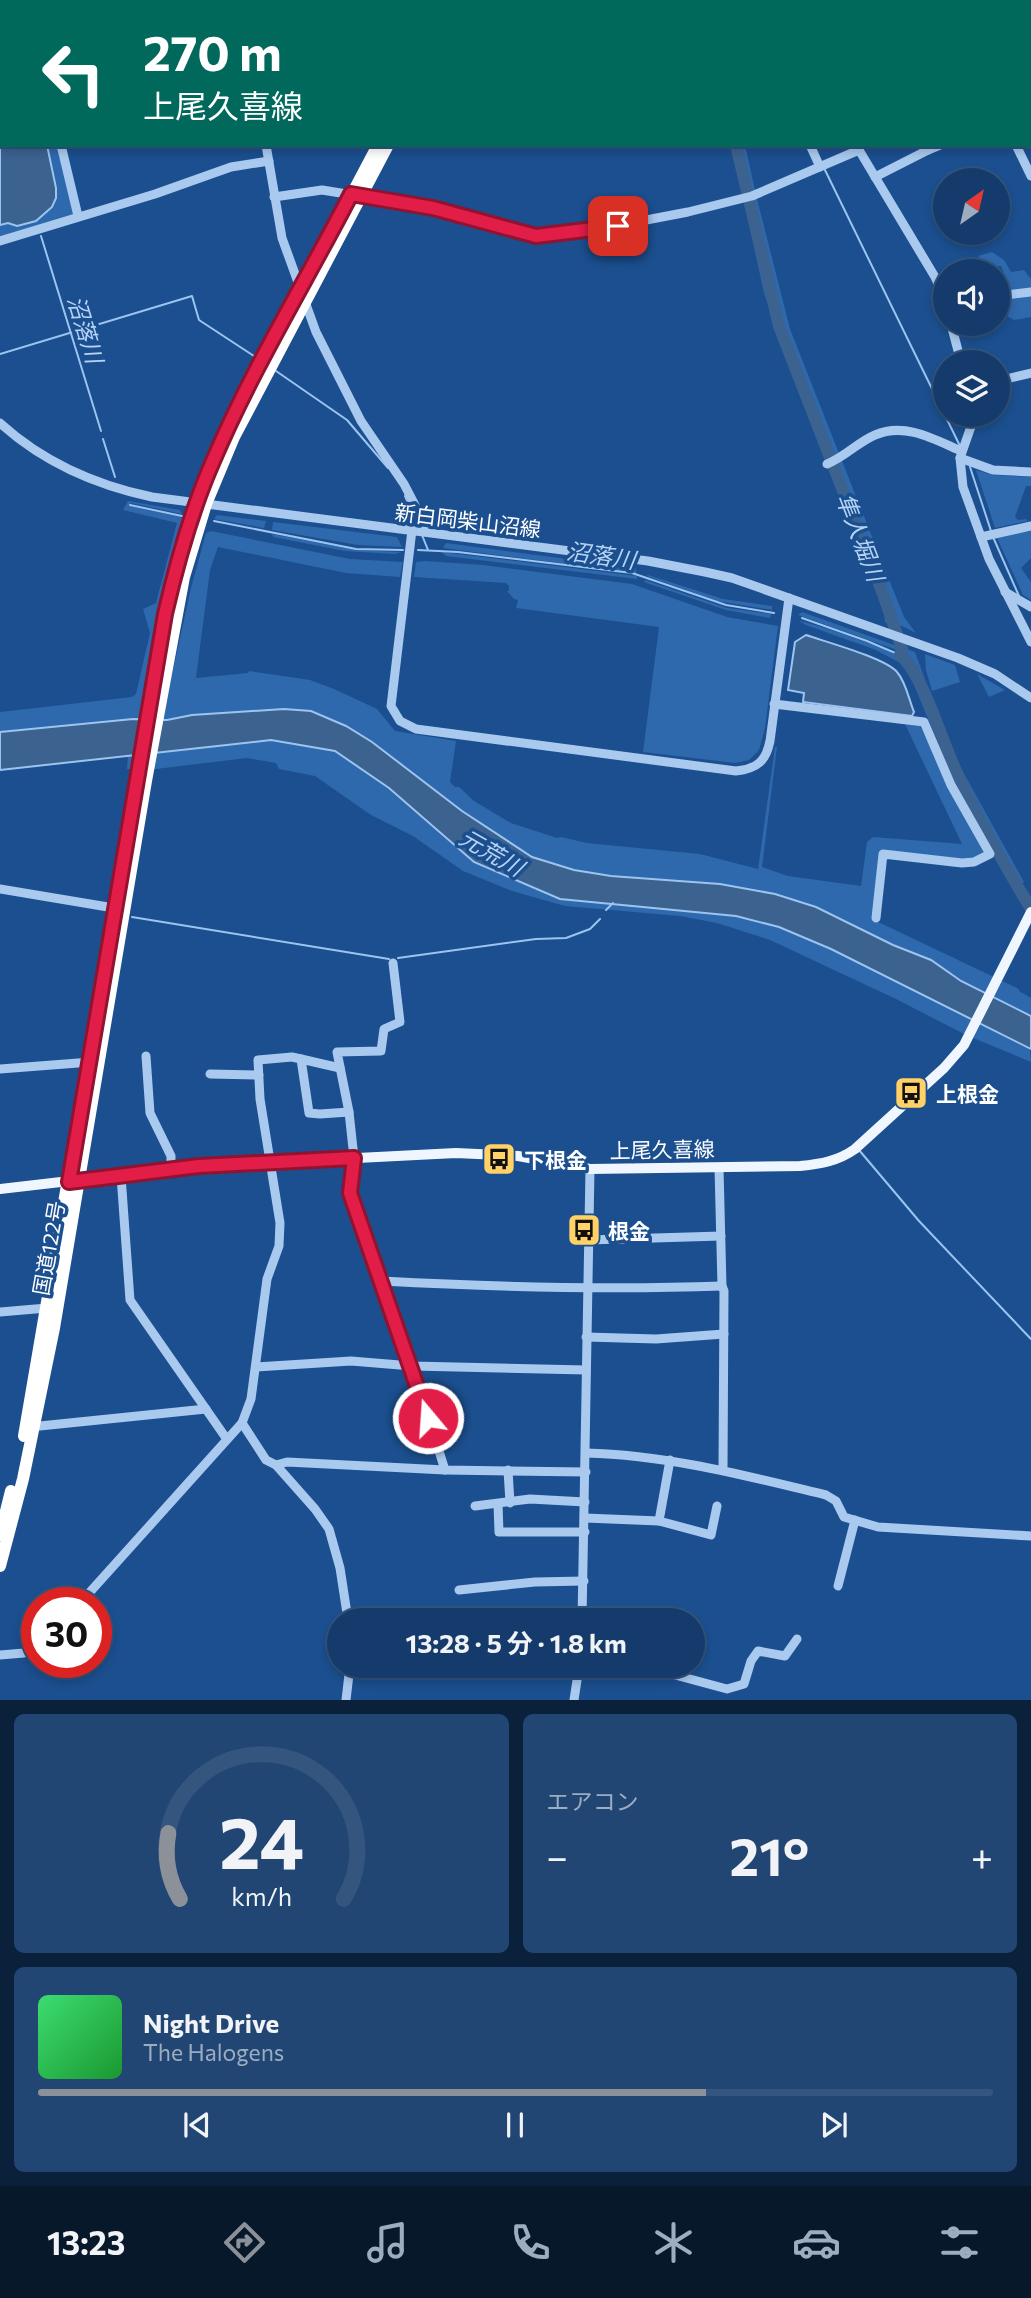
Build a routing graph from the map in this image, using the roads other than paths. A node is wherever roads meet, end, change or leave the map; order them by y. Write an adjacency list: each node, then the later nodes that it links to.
1 (61, 147): 15 (street)
2 (266, 147): 9 (street)
3 (377, 147): 13 (highway, 国道122号)
4 (387, 147): 13 (highway, 国道122号)
5 (811, 147): 10 (street)
6 (1017, 147): 11 (street)
7 (858, 148): 10 (street); 12 (street)
8 (926, 148): 12 (street)
9 (270, 161): 14 (street); 15 (street)
10 (820, 167): 13 (street)
11 (1031, 176)
12 (875, 177): 17 (street)
13 (356, 195): 14 (street); 20 (highway, 国道122号)
14 (274, 197): 20 (street)
15 (78, 216): 16 (street)
16 (0, 241)
17 (933, 274)
18 (1031, 292): 19 (street)
19 (1010, 295)
20 (302, 297): 28 (highway, 国道122号); 31 (street)
21 (1031, 373): 22 (street)
22 (1010, 378)
23 (0, 423): 28 (street, 新白岡柴山沼線)
24 (971, 427): 25 (street)
25 (961, 454): 26 (street); 27 (street); 32 (street)
26 (827, 464)
27 (1031, 472)
28 (201, 503): 30 (street, 新白岡柴山沼線); 40 (highway, 国道122号)
29 (1031, 526): 32 (street)
30 (412, 530): 31 (street, 新白岡柴山沼線); 38 (street)
31 (429, 532): 34 (street, 新白岡柴山沼線)
32 (981, 537): 33 (street)
33 (1004, 591): 35 (street); 36 (street)
34 (789, 598): 37 (street, 新白岡柴山沼線); 38 (street)
35 (1031, 607)
36 (1031, 642)
37 (1030, 696)
38 (774, 704): 41 (street)
39 (0, 889): 40 (street)
40 (120, 909): 46 (highway, 国道122号)
41 (876, 918)
42 (1029, 920): 54 (main road, 上尾久喜線)
43 (393, 963): 47 (street)
44 (146, 1056): 55 (street)
45 (301, 1059): 47 (street); 50 (street); 51 (street)
46 (94, 1062): 48 (street); 58 (highway, 国道122号)
47 (340, 1068): 51 (street)
48 (0, 1069)
49 (209, 1074): 50 (street)
50 (259, 1075): 53 (street)
51 (348, 1112): 52 (street)
52 (354, 1158): 53 (main road, 上尾久喜線); 56 (main road, 上尾久喜線); 62 (street)
53 (270, 1162): 55 (main road, 上尾久喜線); 70 (street)
54 (719, 1168): 56 (main road, 上尾久喜線); 60 (street)
55 (171, 1169): 57 (main road, 上尾久喜線)
56 (590, 1169): 61 (street)
57 (121, 1176): 58 (main road, 上尾久喜線); 72 (street)
58 (74, 1181): 59 (main road, 上尾久喜線); 65 (highway, 国道122号); 74 (highway, 国道122号)
59 (0, 1189)
60 (721, 1236): 61 (street); 63 (street)
61 (588, 1240): 64 (street)
62 (382, 1281): 64 (street); 69 (street)
63 (722, 1286): 64 (street); 67 (street)
64 (587, 1288): 68 (street)
65 (47, 1308): 66 (street); 74 (highway, 国道122号)
66 (0, 1312)
67 (724, 1334): 68 (street); 81 (street)
68 (586, 1337): 71 (street)
69 (412, 1366): 70 (street); 71 (street); 80 (street)
70 (256, 1367): 73 (street)
71 (586, 1370): 76 (street)
72 (206, 1409): 74 (street); 75 (street)
73 (242, 1423): 75 (street); 78 (street)
74 (31, 1427): 92 (highway, 国道122号); 94 (highway, 国道122号)
75 (226, 1438): 97 (street)
76 (586, 1453): 77 (street); 82 (street)
77 (670, 1460): 81 (street); 90 (street)
78 (276, 1465): 80 (street); 99 (street)
79 (508, 1469): 80 (street); 82 (street); 84 (street)
80 (445, 1470)
81 (723, 1470): 89 (street)
82 (586, 1472): 83 (street)
83 (585, 1502): 84 (street); 88 (street)
84 (510, 1503): 85 (street)
85 (498, 1504): 86 (street); 91 (street)
86 (475, 1506)
87 (718, 1506): 90 (street)
88 (585, 1518): 90 (street); 91 (street)
89 (855, 1520): 93 (street); 96 (street)
90 (659, 1521)
91 (585, 1532): 95 (street)
92 (0, 1535)
93 (1031, 1536)
94 (0, 1566)
95 (584, 1581): 98 (street); 100 (street)
96 (838, 1586)
97 (94, 1587)
98 (459, 1590)
99 (346, 1608)
100 (583, 1608)
101 (797, 1639): 106 (street)
102 (21, 1653): 103 (street)
103 (0, 1656)
104 (349, 1678): 107 (street)
105 (578, 1678): 108 (street)
106 (686, 1678)
107 (346, 1699)
108 (575, 1699)

